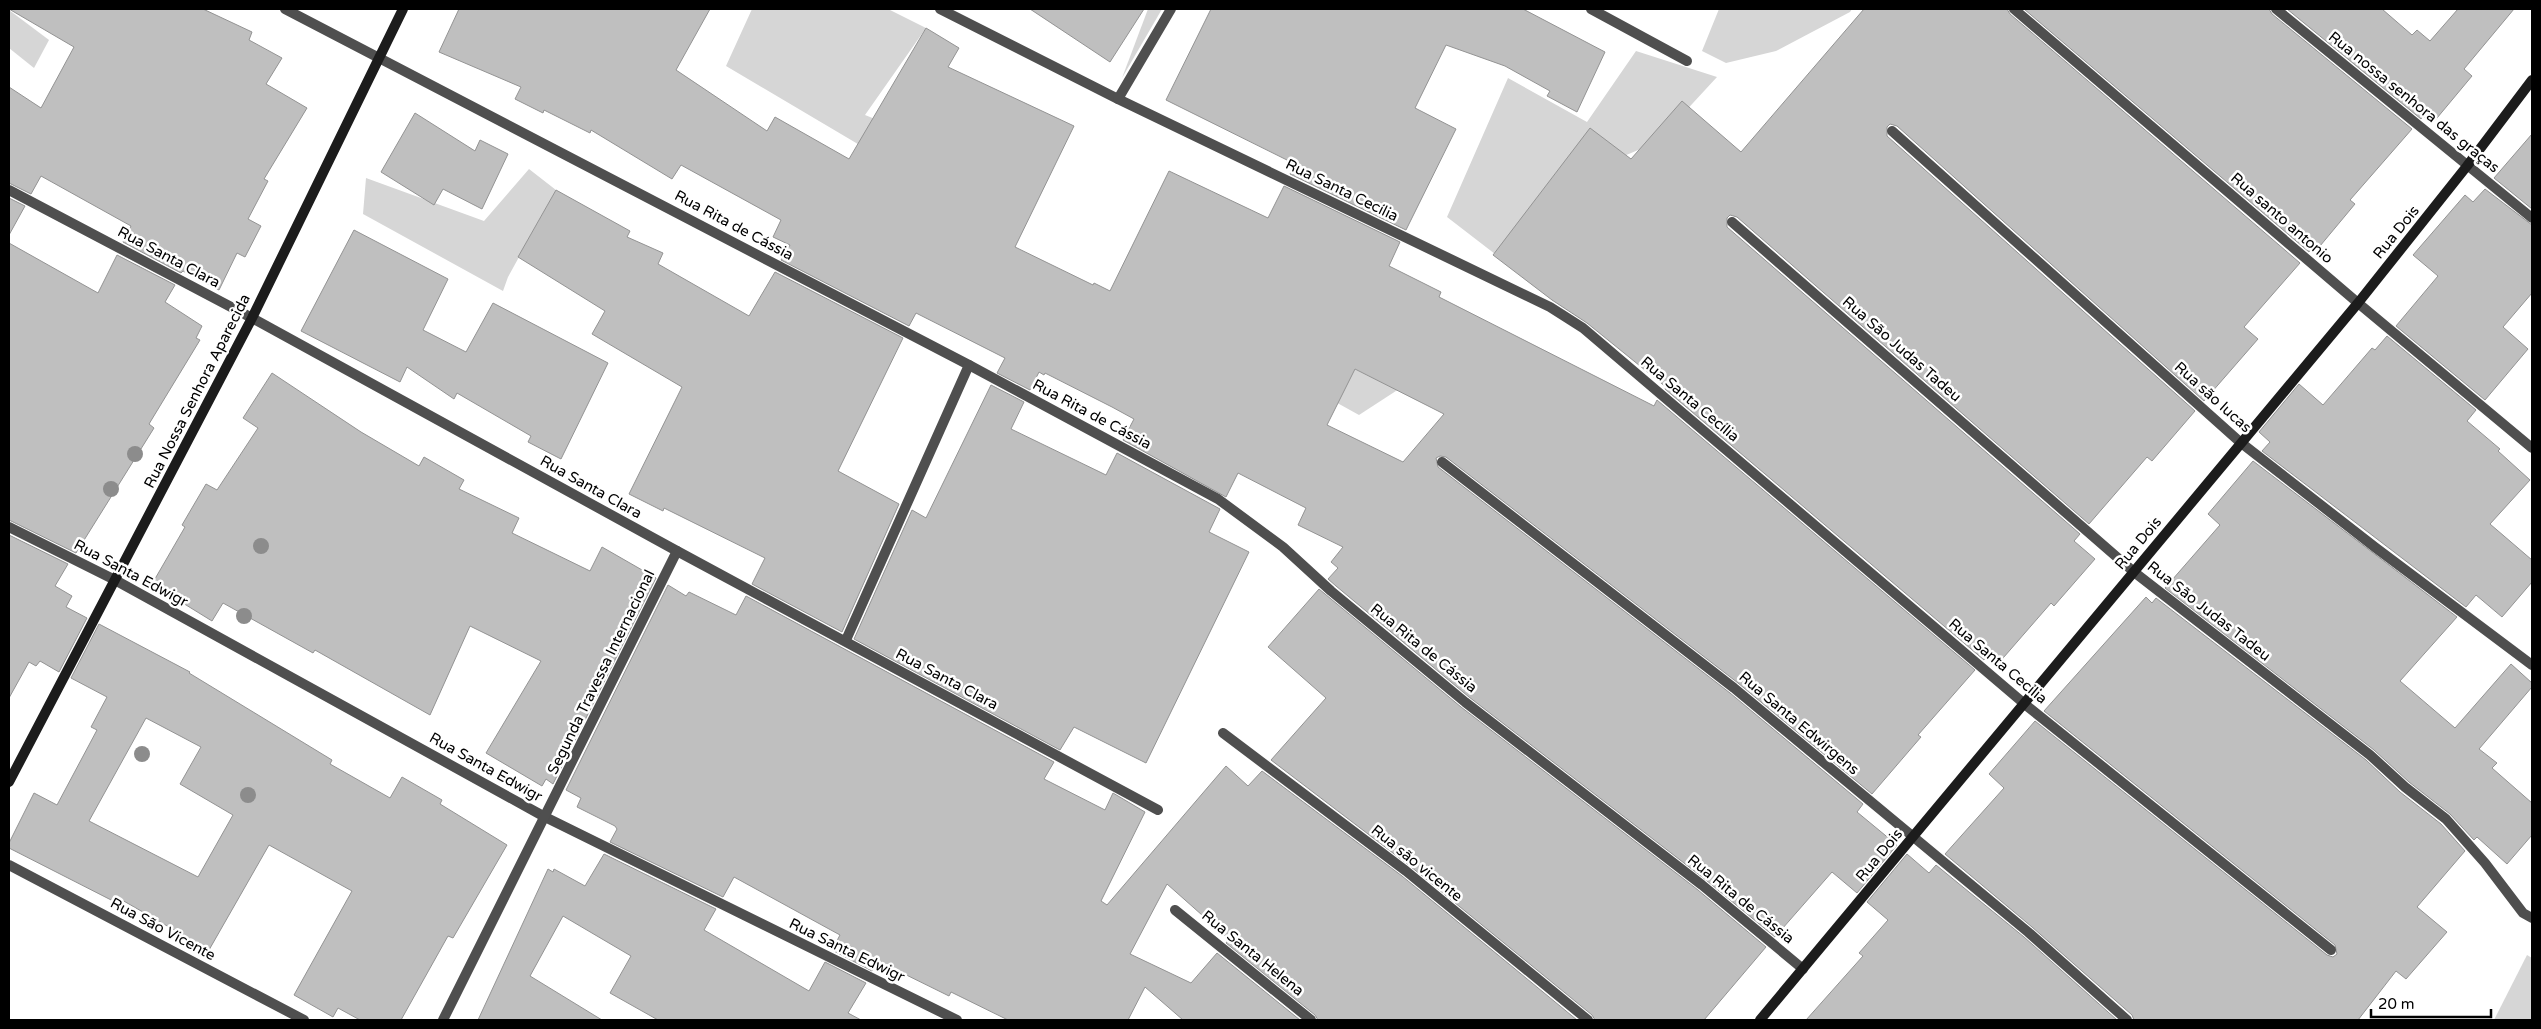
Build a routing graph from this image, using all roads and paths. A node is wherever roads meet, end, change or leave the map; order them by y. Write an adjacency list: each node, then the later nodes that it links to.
1 (286, 9): 8 (street, Rua Rita de Cássia)
2 (403, 9): 8 (main road, Rua Nossa Senhora Aparecida)
3 (940, 9): 11 (street, Rua Santa Cecília)
4 (1171, 9): 11 (street)
5 (1591, 9): 9 (street)
6 (2014, 9): 17 (street, Rua santo antonio)
7 (2276, 9): 13 (street, Rua nossa senhora das graças)
8 (379, 57): 18 (main road, Rua Nossa Senhora Aparecida); 19 (street, Rua Rita de Cássia)
9 (1687, 61)
10 (2532, 80): 13 (main road, Rua Dois)
11 (1118, 99): 29 (street, Rua Santa Cecília)
12 (1892, 132): 20 (street, Rua são lucas)
13 (2467, 166): 15 (street, Rua nossa senhora das graças); 17 (main road, Rua Dois)
14 (9, 190): 18 (street, Rua Santa Clara)
15 (2532, 218)
16 (1732, 222): 25 (street, Rua São Judas Tadeu)
17 (2358, 303): 20 (main road, Rua Dois); 21 (street, Rua santo antonio)
18 (252, 318): 24 (street, Rua Santa Clara); 26 (main road, Rua Nossa Senhora Aparecida)
19 (969, 365): 27 (street); 39 (street, Rua Rita de Cássia)
20 (2240, 442): 25 (main road, Rua Dois); 28 (street, Rua são lucas)
21 (2532, 448)
22 (1442, 462): 34 (street, Rua Santa Edwirgens)
23 (9, 527): 26 (street, Rua Santa Edwigr)
24 (677, 551): 27 (street, Rua Santa Clara); 33 (street, Segunda Travessa Internacional)
25 (2134, 572): 29 (main road, Rua Dois); 37 (street, Rua São Judas Tadeu)
26 (115, 580): 31 (main road, Rua Nossa Senhora Aparecida); 33 (street, Rua Santa Edwigr)
27 (846, 640): 32 (street, Rua Santa Clara)
28 (2532, 665)
29 (2023, 702): 34 (main road, Rua Dois); 38 (street, Rua Santa Cecília)
30 (1223, 733): 44 (street, Rua são vicente)
31 (9, 782)
32 (1158, 810)
33 (545, 817): 41 (street, Segunda Travessa Internacional); 42 (street, Rua Santa Edwigr)
34 (1913, 838): 39 (main road, Rua Dois); 46 (street, Rua Santa Edwirgens)
35 (9, 865): 40 (street, Rua São Vicente)
36 (1175, 910): 43 (street, Rua Santa Helena)
37 (2528, 916)
38 (2331, 950)
39 (1803, 969): 45 (main road, Rua Dois)
40 (304, 1020)
41 (444, 1020)
42 (957, 1020)
43 (1311, 1020)
44 (1588, 1020)
45 (1760, 1020)
46 (2127, 1020)

